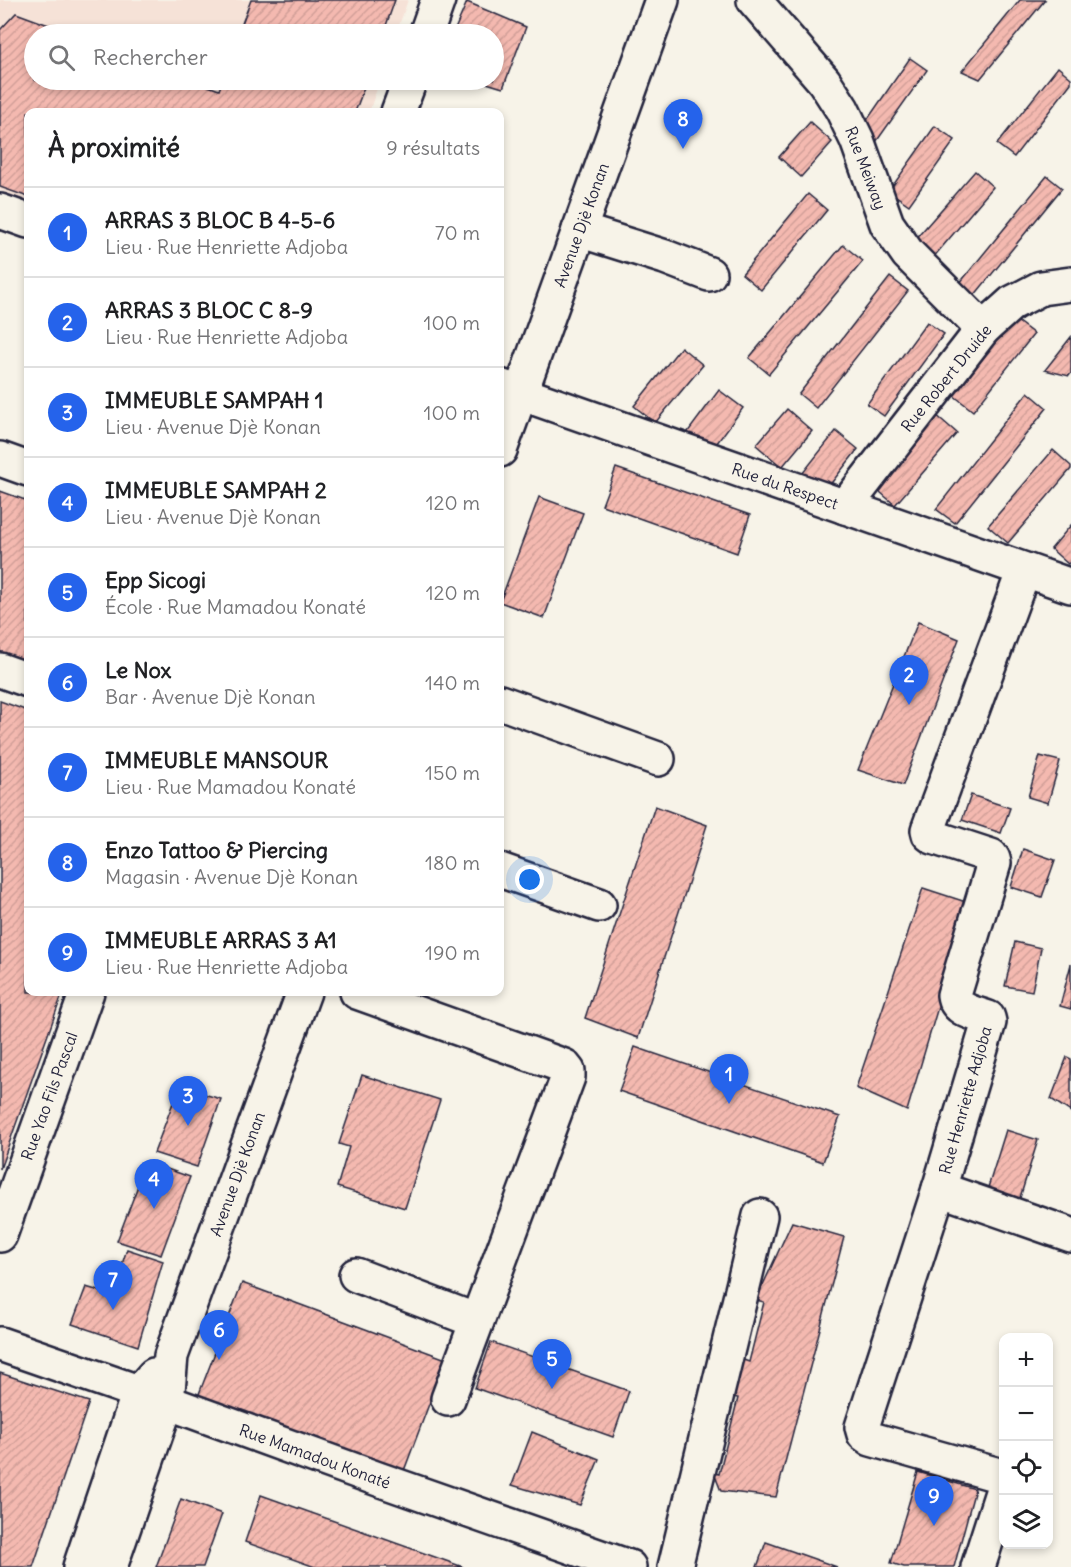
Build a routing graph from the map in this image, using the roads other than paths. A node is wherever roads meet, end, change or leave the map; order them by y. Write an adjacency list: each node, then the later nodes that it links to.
1 (438, 0): 4 (street)
2 (662, 0): 9 (street, Avenue Djè Konan)
3 (754, 0): 12 (street, Rue Meiway)
4 (430, 24)
5 (406, 90): 6 (street)
6 (400, 108)
7 (0, 211): 8 (street)
8 (24, 219)
9 (579, 230): 10 (street); 13 (street, Avenue Djè Konan)
10 (709, 274)
11 (1071, 284): 12 (street, Rue Robert Druide)
12 (983, 329): 17 (street, Rue Robert Druide)
13 (510, 389): 14 (street, Avenue Djè Konan); 17 (street, Rue du Respect)
14 (504, 426)
15 (0, 459): 16 (street)
16 (24, 468)
17 (845, 507): 18 (street, Rue du Respect)
18 (1024, 570): 19 (street, Rue du Respect); 29 (street, Rue Henriette Adjoba)
19 (1071, 586)
20 (0, 670): 21 (street)
21 (24, 679)
22 (504, 703): 23 (street)
23 (658, 759)
24 (504, 871): 25 (street)
25 (599, 905)
26 (86, 996): 31 (street, Rue Yao Fils Pascal)
27 (303, 996): 36 (street, Avenue Djè Konan)
28 (368, 996): 34 (street)
29 (939, 1189): 32 (street); 42 (street, Rue Henriette Adjoba)
30 (760, 1216): 41 (street)
31 (0, 1235)
32 (1071, 1235)
33 (356, 1275): 34 (street)
34 (477, 1321): 37 (street)
35 (0, 1344): 36 (street, Rue Mamadou Konaté)
36 (153, 1397): 38 (street, Avenue Djè Konan); 39 (street, Avenue Djè Konan); 40 (street, Rue Mamadou Konaté)
37 (448, 1399)
38 (80, 1567)
39 (110, 1567)
40 (629, 1567)
41 (675, 1567)
42 (978, 1567)

